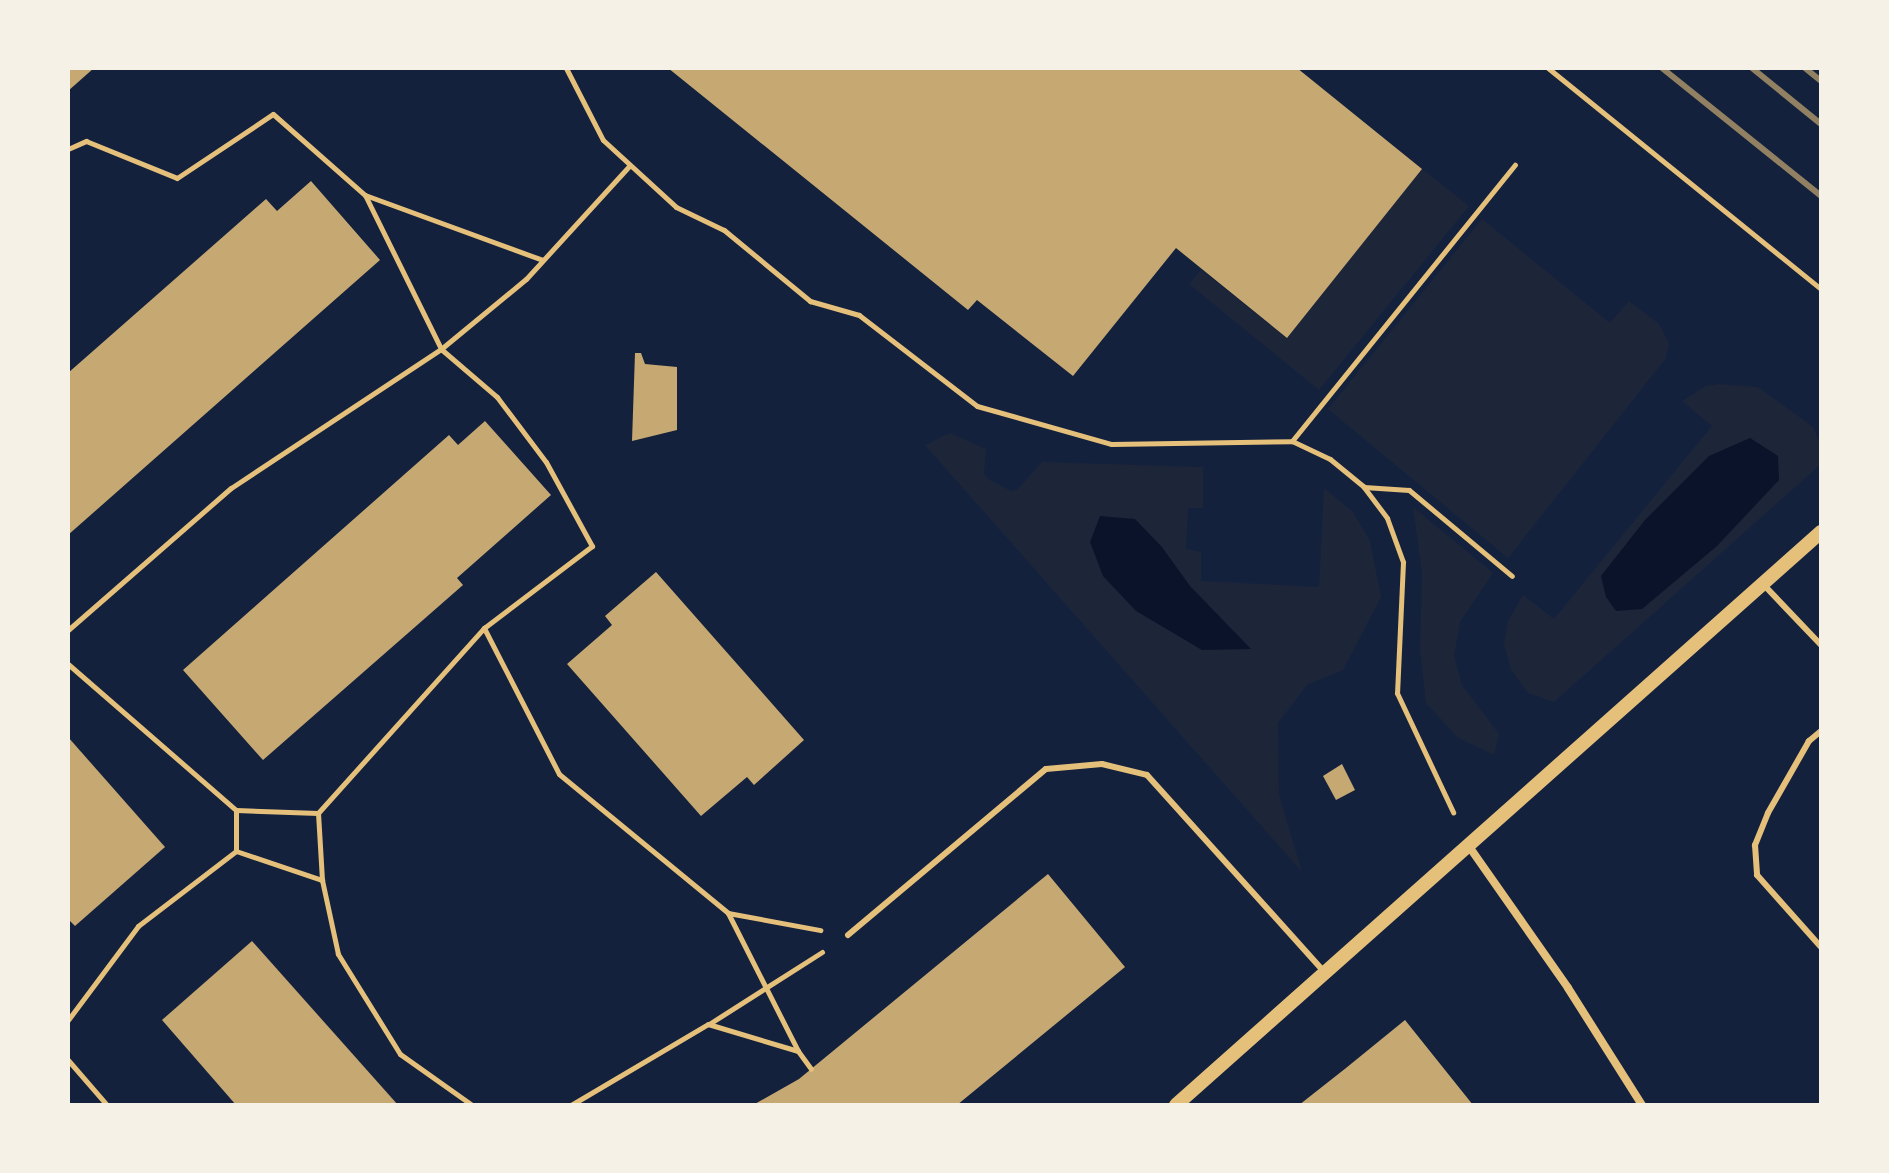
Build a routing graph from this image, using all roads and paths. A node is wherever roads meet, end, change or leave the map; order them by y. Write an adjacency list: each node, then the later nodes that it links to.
1 (566, 68): 4 (path)
2 (1548, 68): 8 (path)
3 (68, 149): 6 (path)
4 (630, 165): 7 (path); 10 (path)
5 (1515, 165): 10 (path)
6 (365, 195): 7 (path); 9 (path)
7 (543, 260): 9 (path)
8 (1821, 289)
9 (441, 349): 15 (path); 16 (path)
10 (1292, 441): 11 (path)
11 (1363, 486): 13 (path); 22 (path)
12 (1821, 532): 14 (street)
13 (1512, 576)
14 (1762, 583): 17 (lane); 22 (street)
15 (484, 628): 21 (path); 25 (path)
16 (68, 630)
17 (1821, 645)
18 (68, 664): 20 (path)
19 (1821, 731): 27 (lane)
20 (236, 810): 21 (path); 23 (path)
21 (318, 813): 24 (path)
22 (1468, 845): 28 (street); 39 (street)
23 (236, 851): 24 (path); 30 (path)
24 (322, 880): 36 (path)
25 (728, 913): 26 (path); 29 (path)
26 (848, 935): 28 (lane); 29 (path)
27 (1821, 947)
28 (1325, 973): 38 (street)
29 (766, 988): 31 (path); 32 (path)
30 (68, 1020)
31 (708, 1024): 32 (path); 37 (path)
32 (798, 1051): 34 (path)
33 (68, 1060): 35 (path)
34 (811, 1069)
35 (107, 1105)
36 (472, 1105)
37 (571, 1105)
38 (1176, 1105)
39 (1642, 1105)

